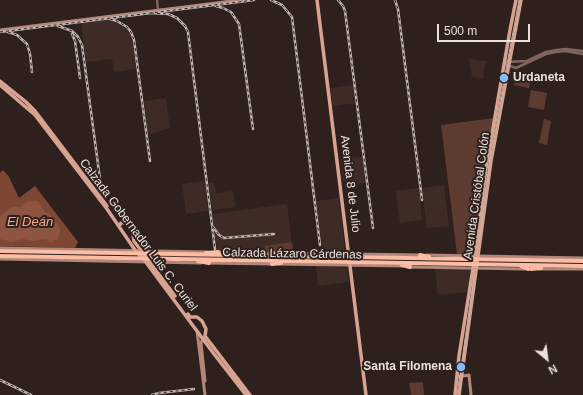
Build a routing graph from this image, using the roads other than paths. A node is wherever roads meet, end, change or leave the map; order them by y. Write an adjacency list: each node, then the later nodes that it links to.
1 (157, 0): 7 (street)
2 (224, 0): 7 (main road)
3 (240, 0): 7 (main road)
4 (317, 0): 25 (main road, Avenida 8 de Julio)
5 (516, 0): 12 (main road, Avenida Cristóbal Colón)
6 (521, 0): 11 (main road, Avenida Cristóbal Colón)
7 (158, 9): 8 (main road)
8 (0, 29)
9 (551, 52): 10 (street); 11 (street); 13 (street)
10 (583, 52)
11 (509, 61): 12 (street); 13 (main road, Avenida Cristóbal Colón)
12 (504, 63): 13 (street); 27 (main road, Avenida Cristóbal Colón)
13 (509, 66): 27 (main road, Avenida Cristóbal Colón)
14 (0, 80): 16 (main road, Calzada Gobernador Luis C. Curiel)
15 (1, 86): 16 (main road, Calzada Gobernador Luis C. Curiel)
16 (120, 225): 19 (main road, Calzada Gobernador Luis C. Curiel); 24 (main road, Calzada Gobernador Luis C. Curiel)
17 (0, 248): 18 (main road, Calzada Lázaro Cárdenas)
18 (82, 250): 22 (highway); 24 (main road, Calzada Lázaro Cárdenas)
19 (140, 250): 21 (main road, Calzada Lázaro Cárdenas); 24 (main road, Calzada Lázaro Cárdenas); 42 (main road, Calzada Gobernador Luis C. Curiel)
20 (0, 251): 22 (highway, Calzada Lázaro Cárdenas)
21 (218, 252): 23 (main road, Calzada Lázaro Cárdenas); 28 (highway)
22 (88, 253): 24 (highway, Calzada Lázaro Cárdenas)
23 (272, 253): 25 (main road, Calzada Lázaro Cárdenas); 32 (highway)
24 (135, 254): 28 (highway, Calzada Lázaro Cárdenas); 34 (highway, Calzada Lázaro Cárdenas); 42 (highway, Calzada Lázaro Cárdenas); 42 (main road, Calzada Gobernador Luis C. Curiel)
25 (348, 254): 26 (main road, Calzada Lázaro Cárdenas); 56 (main road, Avenida 8 de Julio)
26 (369, 254): 29 (main road, Calzada Lázaro Cárdenas); 47 (main road)
27 (477, 254): 31 (main road, Calzada Lázaro Cárdenas); 33 (main road, Calzada Lázaro Cárdenas); 61 (main road, Avenida Cristóbal Colón)
28 (191, 255): 32 (highway, Calzada Lázaro Cárdenas)
29 (418, 255): 31 (main road, Calzada Lázaro Cárdenas); 35 (highway); 41 (highway)
30 (0, 256): 34 (highway, Calzada Lázaro Cárdenas)
31 (468, 256): 60 (main road)
32 (302, 257): 43 (highway, Calzada Lázaro Cárdenas)
33 (487, 257): 36 (main road, Calzada Lázaro Cárdenas); 55 (main road)
34 (86, 258): 45 (highway)
35 (391, 258): 41 (highway, Calzada Lázaro Cárdenas); 47 (highway, Calzada Lázaro Cárdenas)
36 (532, 258): 37 (main road, Calzada Lázaro Cárdenas); 44 (highway)
37 (538, 258): 38 (main road, Calzada Lázaro Cárdenas); 52 (highway)
38 (583, 258)
39 (0, 259): 45 (main road, Calzada Lázaro Cárdenas)
40 (182, 259): 42 (highway, Calzada Lázaro Cárdenas); 46 (highway, Calzada Lázaro Cárdenas); 50 (highway)
41 (441, 259): 48 (highway, Calzada Lázaro Cárdenas)
42 (148, 260): 45 (main road, Calzada Lázaro Cárdenas); 50 (main road, Calzada Lázaro Cárdenas); 64 (main road, Calzada Gobernador Luis C. Curiel); 65 (main road, Calzada Gobernador Luis C. Curiel)
43 (344, 260): 46 (highway, Calzada Lázaro Cárdenas); 47 (highway, Calzada Lázaro Cárdenas)
44 (509, 260): 52 (highway, Calzada Lázaro Cárdenas); 55 (highway, Calzada Lázaro Cárdenas)
45 (71, 261)
46 (294, 261): 53 (highway)
47 (355, 262): 51 (highway, Calzada Lázaro Cárdenas); 56 (main road, Calzada Lázaro Cárdenas); 59 (main road, Calzada Lázaro Cárdenas)
48 (461, 262): 54 (highway, Calzada Lázaro Cárdenas); 55 (highway, Calzada Lázaro Cárdenas)
49 (583, 262): 52 (highway, Calzada Lázaro Cárdenas)
50 (209, 263): 53 (main road, Calzada Lázaro Cárdenas)
51 (386, 263): 54 (highway, Calzada Lázaro Cárdenas); 59 (highway)
52 (557, 263): 57 (highway, Calzada Lázaro Cárdenas); 58 (highway, Calzada Lázaro Cárdenas); 62 (highway)
53 (272, 264): 56 (main road, Calzada Lázaro Cárdenas)
54 (432, 264): 59 (highway)
55 (490, 264): 57 (highway, Calzada Lázaro Cárdenas); 61 (main road, Calzada Lázaro Cárdenas); 62 (main road, Calzada Lázaro Cárdenas)
56 (350, 265): 72 (main road, Avenida 8 de Julio)
57 (516, 265): 62 (highway)
58 (583, 266)
59 (411, 267): 60 (main road, Calzada Lázaro Cárdenas)
60 (466, 267): 61 (main road, Calzada Lázaro Cárdenas)
61 (475, 269): 66 (main road, Avenida Cristóbal Colón); 67 (main road, Avenida Cristóbal Colón)
62 (530, 269): 63 (main road, Calzada Lázaro Cárdenas)
63 (583, 269)
64 (197, 331): 65 (main road, Calzada Gobernador Luis C. Curiel); 69 (main road)
65 (204, 337): 69 (main road); 70 (main road, Calzada Gobernador Luis C. Curiel); 71 (main road, Calzada Gobernador Luis C. Curiel)
66 (457, 377): 67 (main road); 73 (main road, Avenida Cristóbal Colón)
67 (462, 378): 68 (main road); 68 (main road); 74 (main road, Avenida Cristóbal Colón)
68 (470, 382): 75 (main road)
69 (206, 395)
70 (246, 395)
71 (250, 395)
72 (366, 395)
73 (455, 395)
74 (459, 395)
75 (471, 395)

